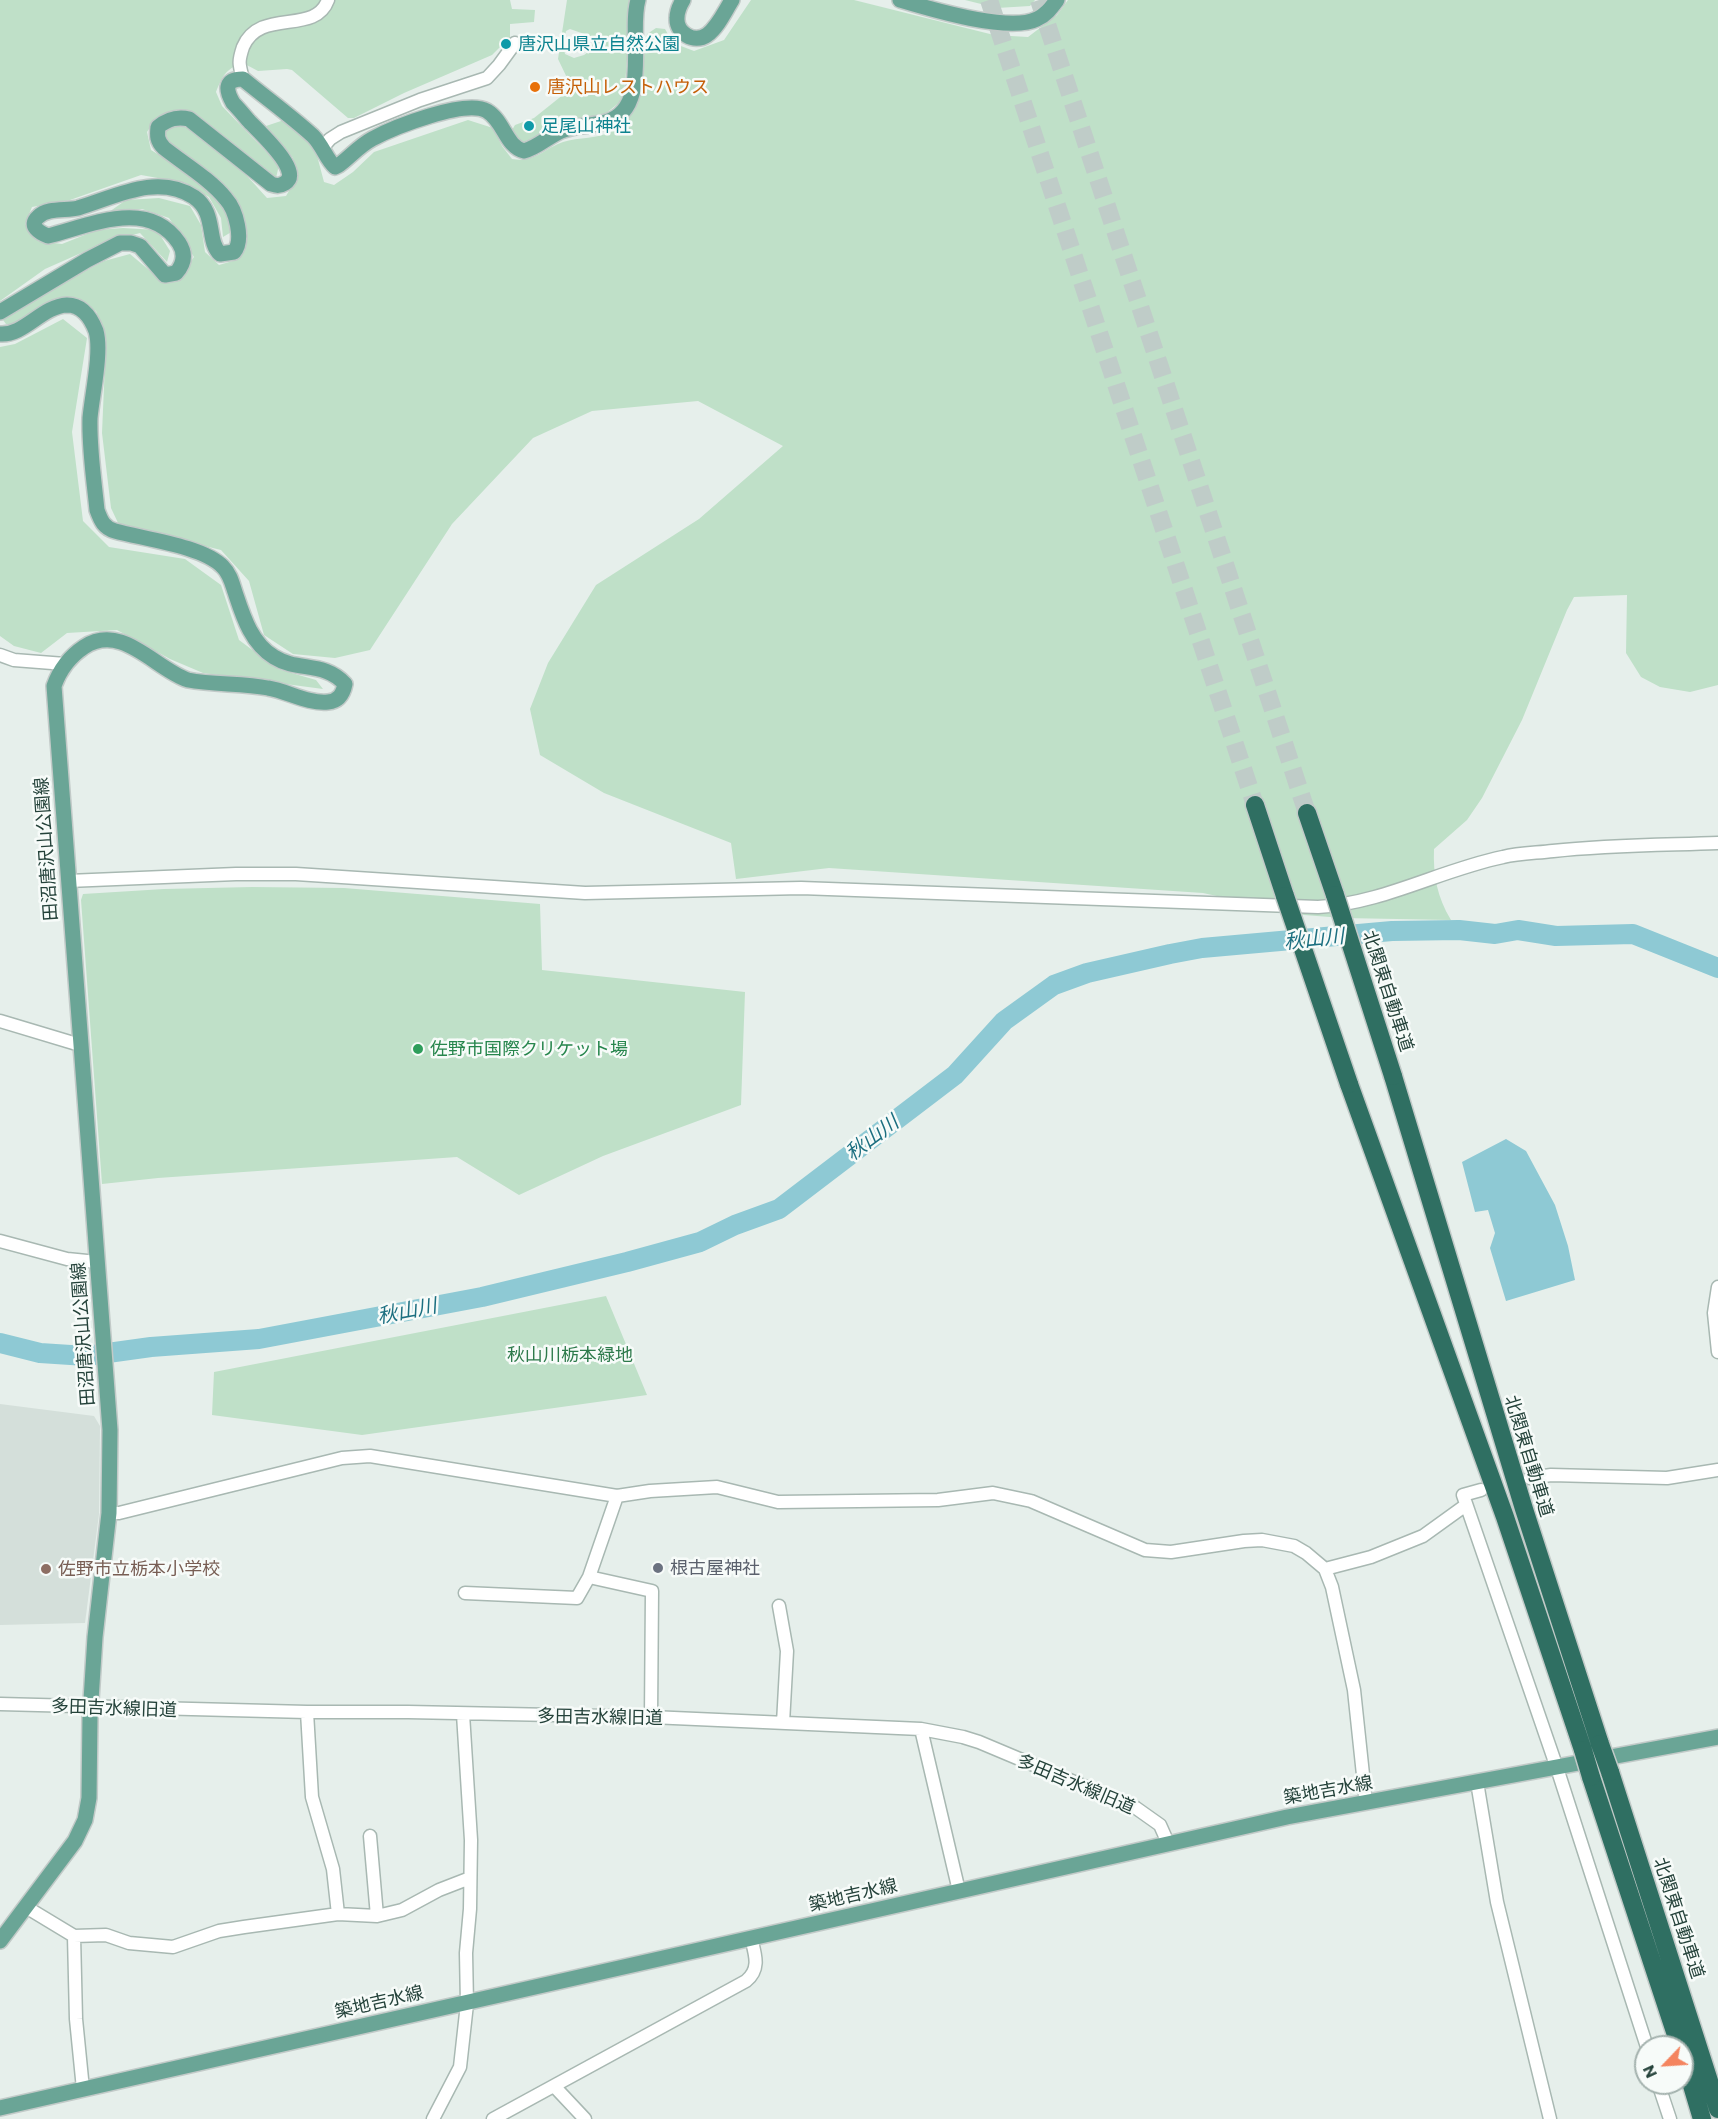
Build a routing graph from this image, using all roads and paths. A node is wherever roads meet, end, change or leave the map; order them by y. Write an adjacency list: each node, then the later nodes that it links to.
1 (328, 0): 8 (street)
2 (638, 0): 9 (main road)
3 (683, 0): 4 (main road)
4 (732, 0)
5 (900, 0): 6 (main road)
6 (1057, 0)
7 (516, 43): 9 (street)
8 (243, 79): 9 (main road); 10 (main road)
9 (323, 147)
10 (0, 312)
11 (0, 333): 13 (main road, 田沼唐沢山公園線)
12 (0, 655): 13 (street)
13 (64, 664): 17 (main road, 田沼唐沢山公園線)
14 (1255, 805): 57 (highway, bridge)
15 (1307, 813): 63 (highway, 北関東自動車道, bridge)
16 (1718, 843): 17 (street)
17 (68, 881): 19 (main road, 田沼唐沢山公園線)
18 (0, 1021): 19 (street)
19 (80, 1046): 21 (main road, 田沼唐沢山公園線)
20 (0, 1241): 21 (street)
21 (97, 1262): 29 (main road, 田沼唐沢山公園線)
22 (1718, 1287): 23 (street)
23 (1718, 1352)
24 (1718, 1470): 25 (street)
25 (1530, 1478)
26 (1481, 1490): 28 (street)
27 (617, 1496): 29 (street); 30 (street); 31 (street)
28 (1466, 1505): 30 (street); 42 (street)
29 (109, 1514): 35 (main road, 田沼唐沢山公園線)
30 (1325, 1569): 44 (street)
31 (589, 1577): 32 (street); 38 (street)
32 (465, 1593)
33 (779, 1606): 39 (street)
34 (0, 1704): 35 (street, 多田吉水線旧道)
35 (92, 1708): 36 (street, 多田吉水線旧道); 49 (main road, 田沼唐沢山公園線)
36 (307, 1712): 37 (street, 多田吉水線旧道); 50 (street)
37 (463, 1714): 38 (street, 多田吉水線旧道); 47 (street)
38 (651, 1718): 39 (street, 多田吉水線旧道)
39 (783, 1723): 40 (street, 多田吉水線旧道)
40 (921, 1729): 46 (street, 多田吉水線旧道); 48 (street)
41 (1718, 1737): 42 (main road, 築地吉水線)
42 (1557, 1768): 43 (main road, 築地吉水線); 56 (street)
43 (1477, 1782): 44 (main road, 築地吉水線); 67 (street)
44 (1366, 1803): 46 (main road, 築地吉水線)
45 (370, 1836): 51 (street)
46 (1168, 1843): 48 (main road, 築地吉水線)
47 (470, 1878): 51 (street); 55 (street)
48 (959, 1891): 53 (main road, 築地吉水線)
49 (26, 1907): 52 (street); 54 (main road, 田沼唐沢山公園線)
50 (338, 1914): 51 (street); 52 (street)
51 (377, 1916)
52 (74, 1936): 59 (street)
53 (751, 1938): 55 (main road, 築地吉水線); 58 (street)
54 (0, 1941)
55 (467, 2002): 59 (main road, 築地吉水線); 64 (street)
56 (1643, 2035)
57 (1676, 2035)
58 (554, 2086): 65 (street); 66 (street)
59 (83, 2089): 62 (main road, 築地吉水線)
60 (1694, 2092): 69 (highway)
61 (1662, 2095): 68 (street)
62 (0, 2108)
63 (1718, 2109)
64 (433, 2119)
65 (493, 2119)
66 (585, 2119)
67 (1550, 2119)
68 (1670, 2119)
69 (1702, 2119)

